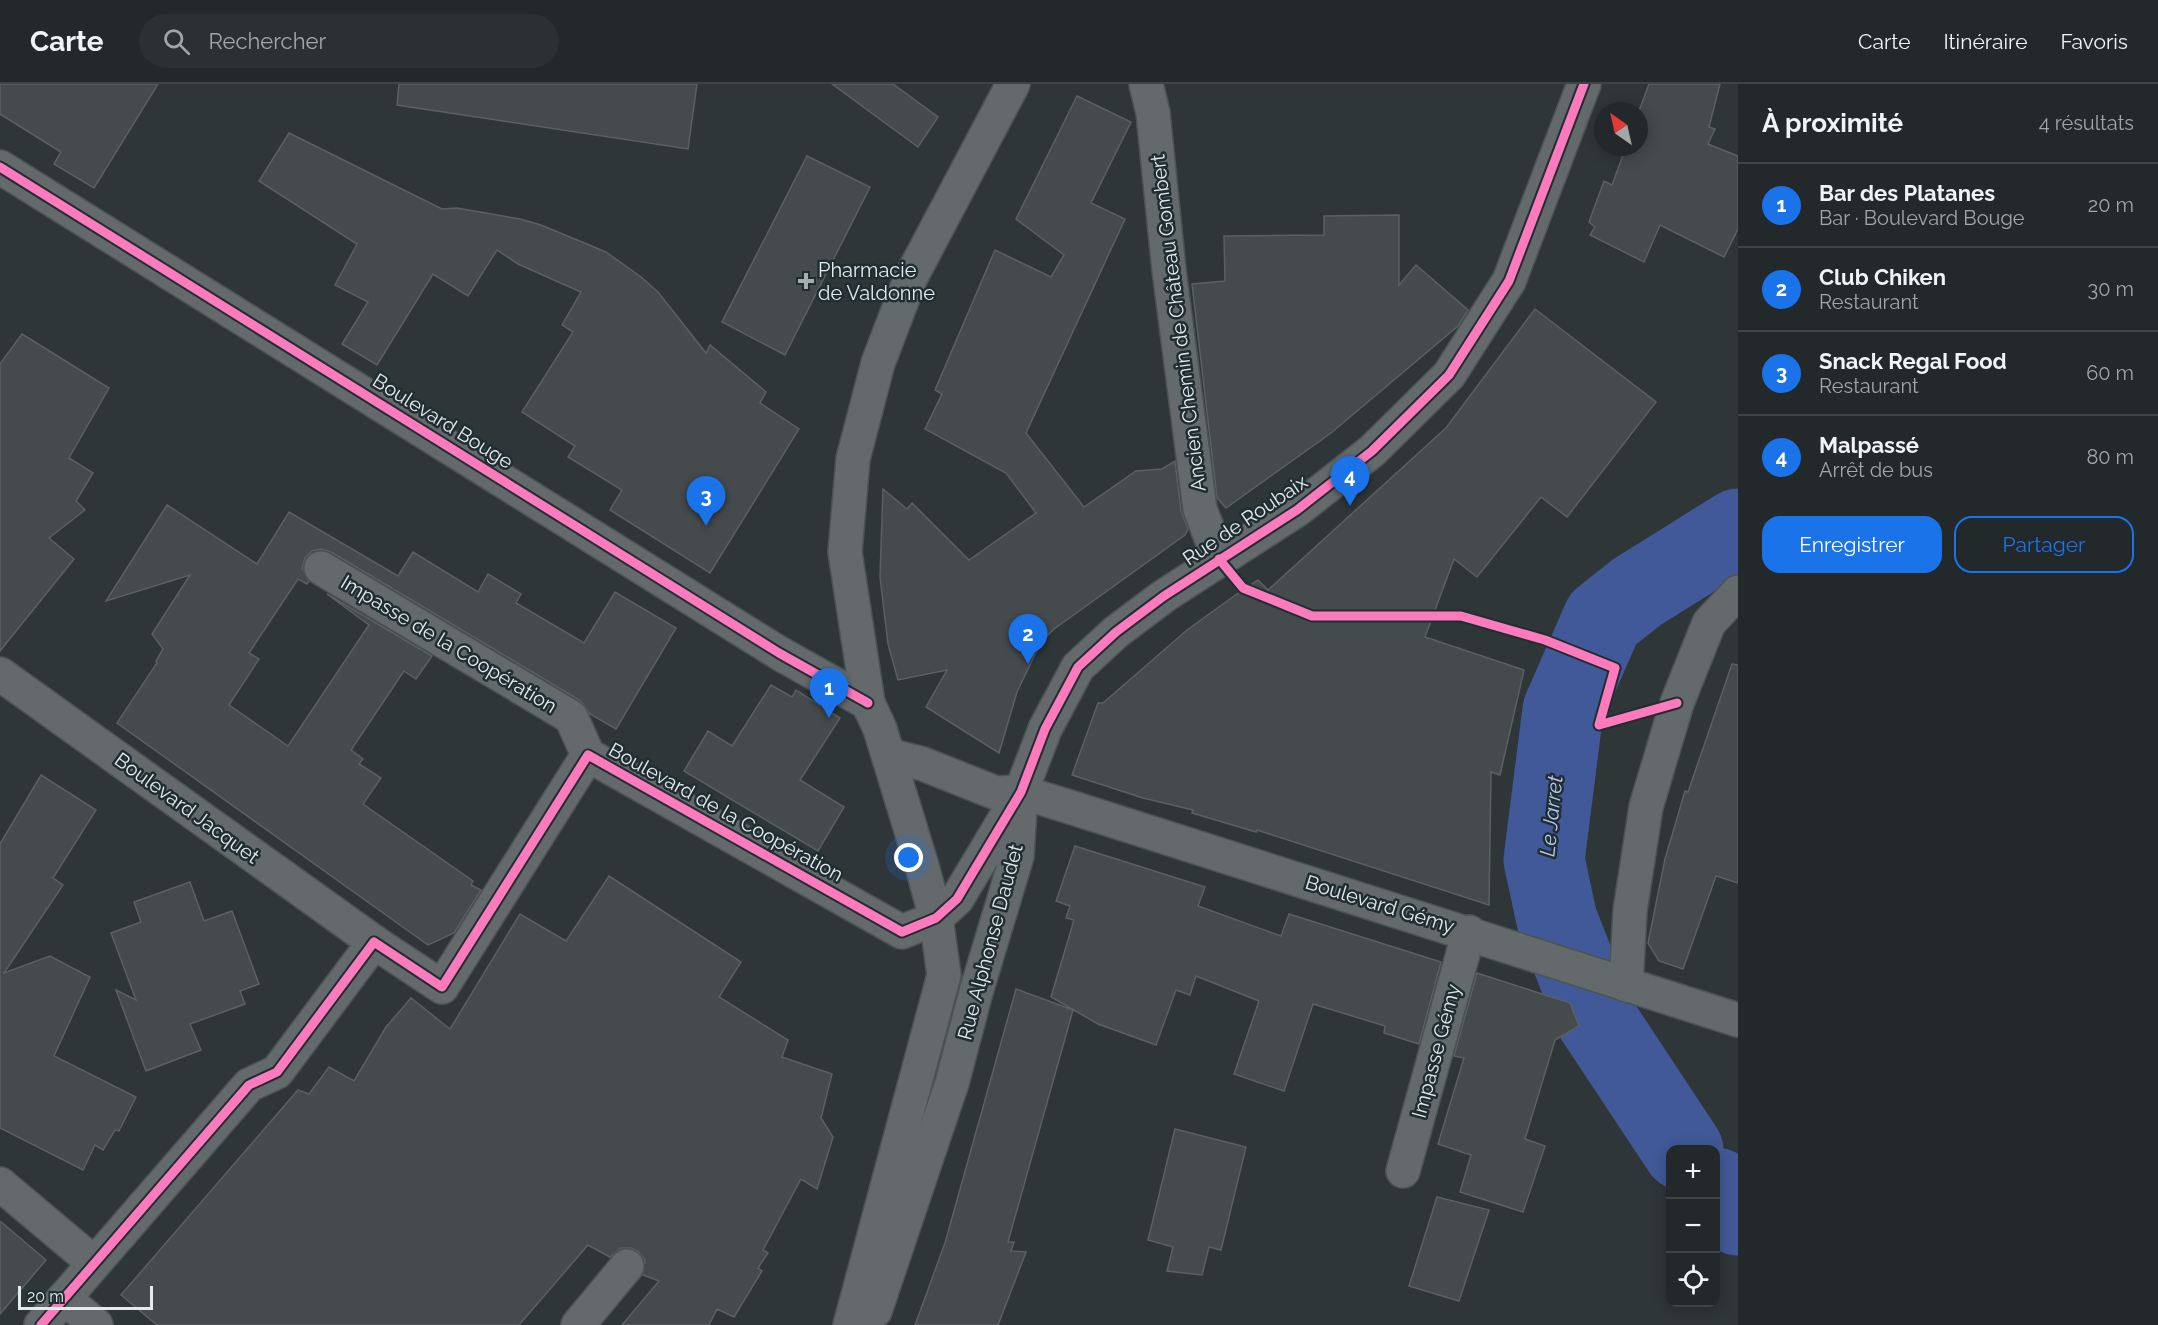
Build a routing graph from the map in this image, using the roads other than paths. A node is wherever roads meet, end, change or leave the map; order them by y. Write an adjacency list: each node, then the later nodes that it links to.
1 (1013, 84): 9 (street)
2 (1146, 84): 5 (street, Ancien Chemin de Château Gombert)
3 (1584, 84): 5 (street, Rue de Roubaix)
4 (0, 167): 9 (street, Boulevard Bouge)
5 (1219, 559): 12 (street, Rue de Roubaix)
6 (321, 568): 10 (street, Impasse de la Coopération)
7 (1738, 592): 16 (street)
8 (0, 674): 15 (street, Boulevard Jacquet)
9 (868, 703): 11 (street)
10 (588, 755): 13 (street, Boulevard de la Coopération); 15 (street, Boulevard de la Coopération)
11 (888, 755): 12 (street, Boulevard Gémy); 13 (street)
12 (1021, 792): 13 (street, Rue Alphonse Daudet); 14 (street, Boulevard Gémy); 27 (street, Rue Alphonse Daudet)
13 (936, 918): 26 (street, Rue Alphonse Daudet)
14 (1468, 932): 16 (street, Boulevard Gémy); 18 (street, Impasse Gémy)
15 (374, 942): 20 (street)
16 (1626, 985): 17 (street, Boulevard Gémy)
17 (1738, 1020)
18 (1403, 1171)
19 (0, 1184): 20 (street)
20 (94, 1263): 22 (street)
21 (627, 1266): 25 (street)
22 (64, 1298): 23 (street); 24 (street)
23 (41, 1325)
24 (96, 1325)
25 (578, 1325)
26 (850, 1325)
27 (865, 1325)

